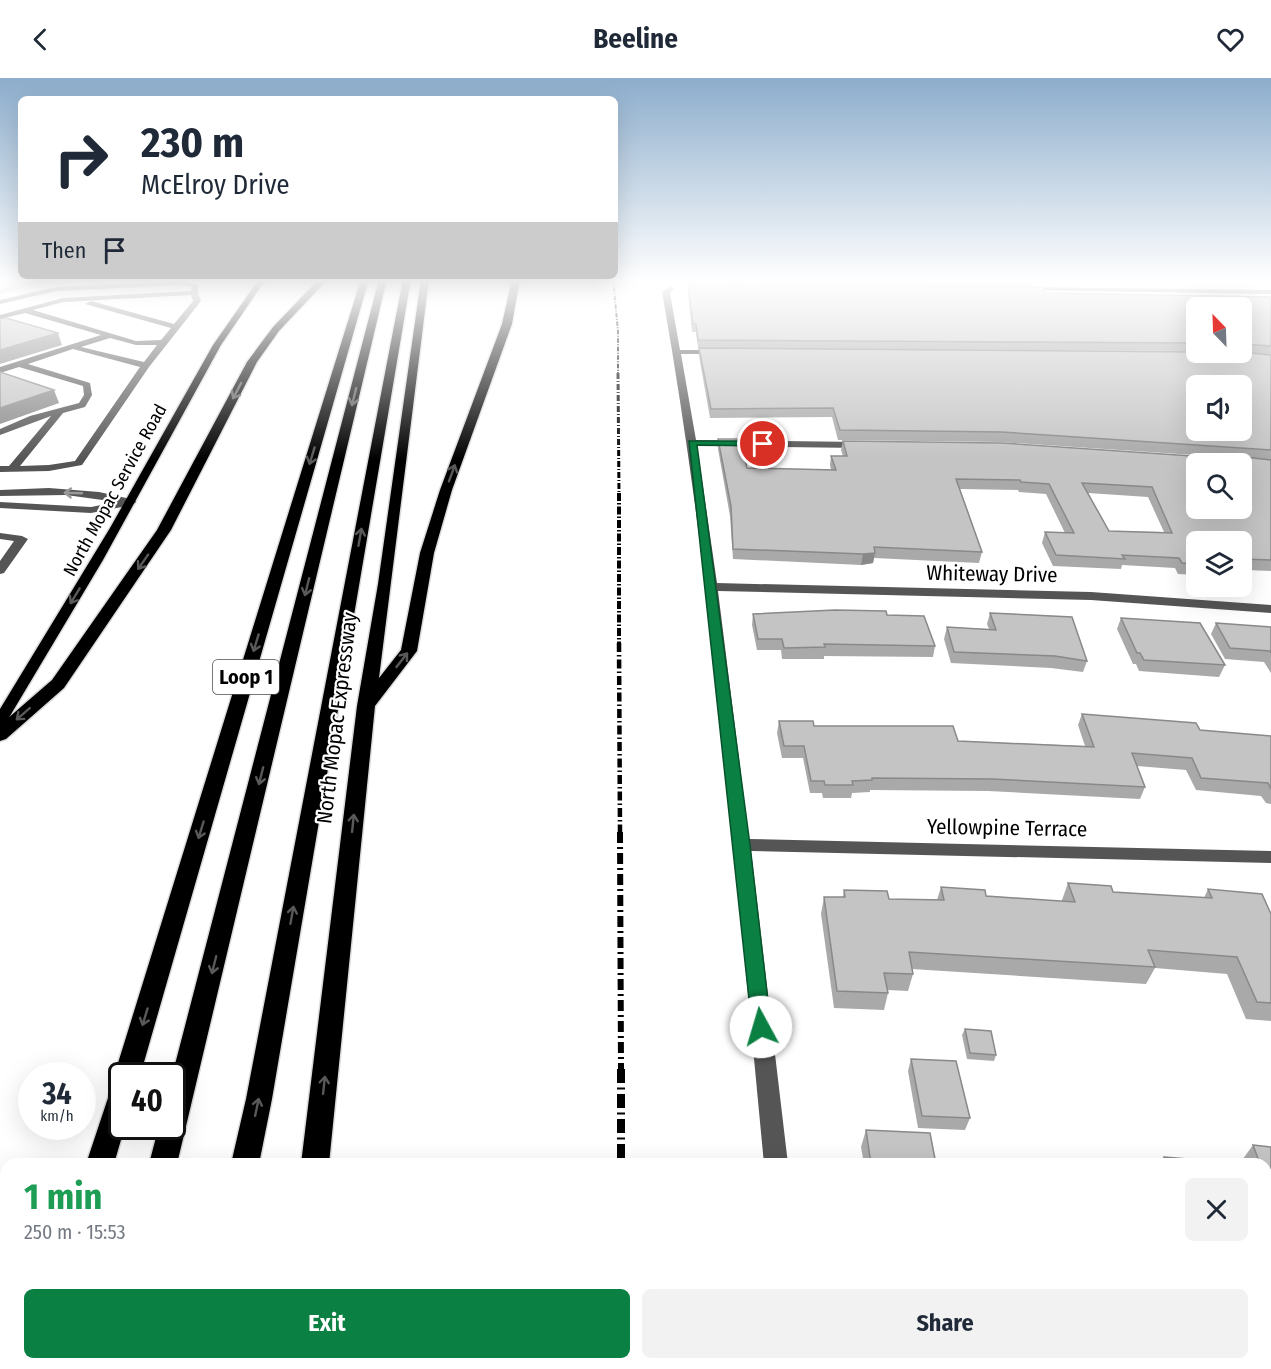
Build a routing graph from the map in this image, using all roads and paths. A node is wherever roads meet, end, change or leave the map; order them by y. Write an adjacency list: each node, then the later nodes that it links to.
1 (97, 339): 13 (street)
2 (124, 339): 12 (street)
3 (166, 339): 12 (street)
4 (221, 339): 26 (main road, North Mopac Service Road)
5 (269, 339): 34 (highway, one-way to 34)
6 (347, 339): 37 (highway, Loop 1, one-way to 37)
7 (368, 339): 40 (highway, one-way to 40)
8 (396, 339): 41 (highway, one-way to 8)
9 (417, 339): 32 (highway, North Mopac Expressway)
10 (501, 339): 32 (highway, one-way to 10)
11 (675, 339): 14 (street)
12 (164, 342): 17 (street)
13 (73, 347): 16 (street); 17 (street)
14 (677, 351): 15 (street); 21 (street)
15 (725, 352)
16 (19, 364): 18 (street); 19 (street)
17 (146, 365): 24 (street)
18 (0, 370)
19 (59, 412): 20 (street); 24 (street)
20 (0, 432)
21 (692, 443): 22 (street); 30 (street)
22 (870, 445)
23 (0, 469): 24 (street)
24 (12, 469)
25 (0, 493): 26 (street, one-way to 25)
26 (131, 502): 27 (street); 33 (main road, North Mopac Service Road, one-way to 33)
27 (0, 505)
28 (0, 536): 29 (street)
29 (0, 570)
30 (711, 587): 31 (street, Whiteway Drive); 35 (street)
31 (1271, 609)
32 (366, 706): 42 (highway, North Mopac Expressway, one-way to 32)
33 (0, 721)
34 (0, 735)
35 (742, 845): 36 (street, Yellowpine Terrace); 43 (street)
36 (1271, 857)
37 (131, 1062)
38 (108, 1139): 39 (highway)
39 (102, 1158)
40 (165, 1158)
41 (246, 1158)
42 (316, 1158)
43 (775, 1158)

